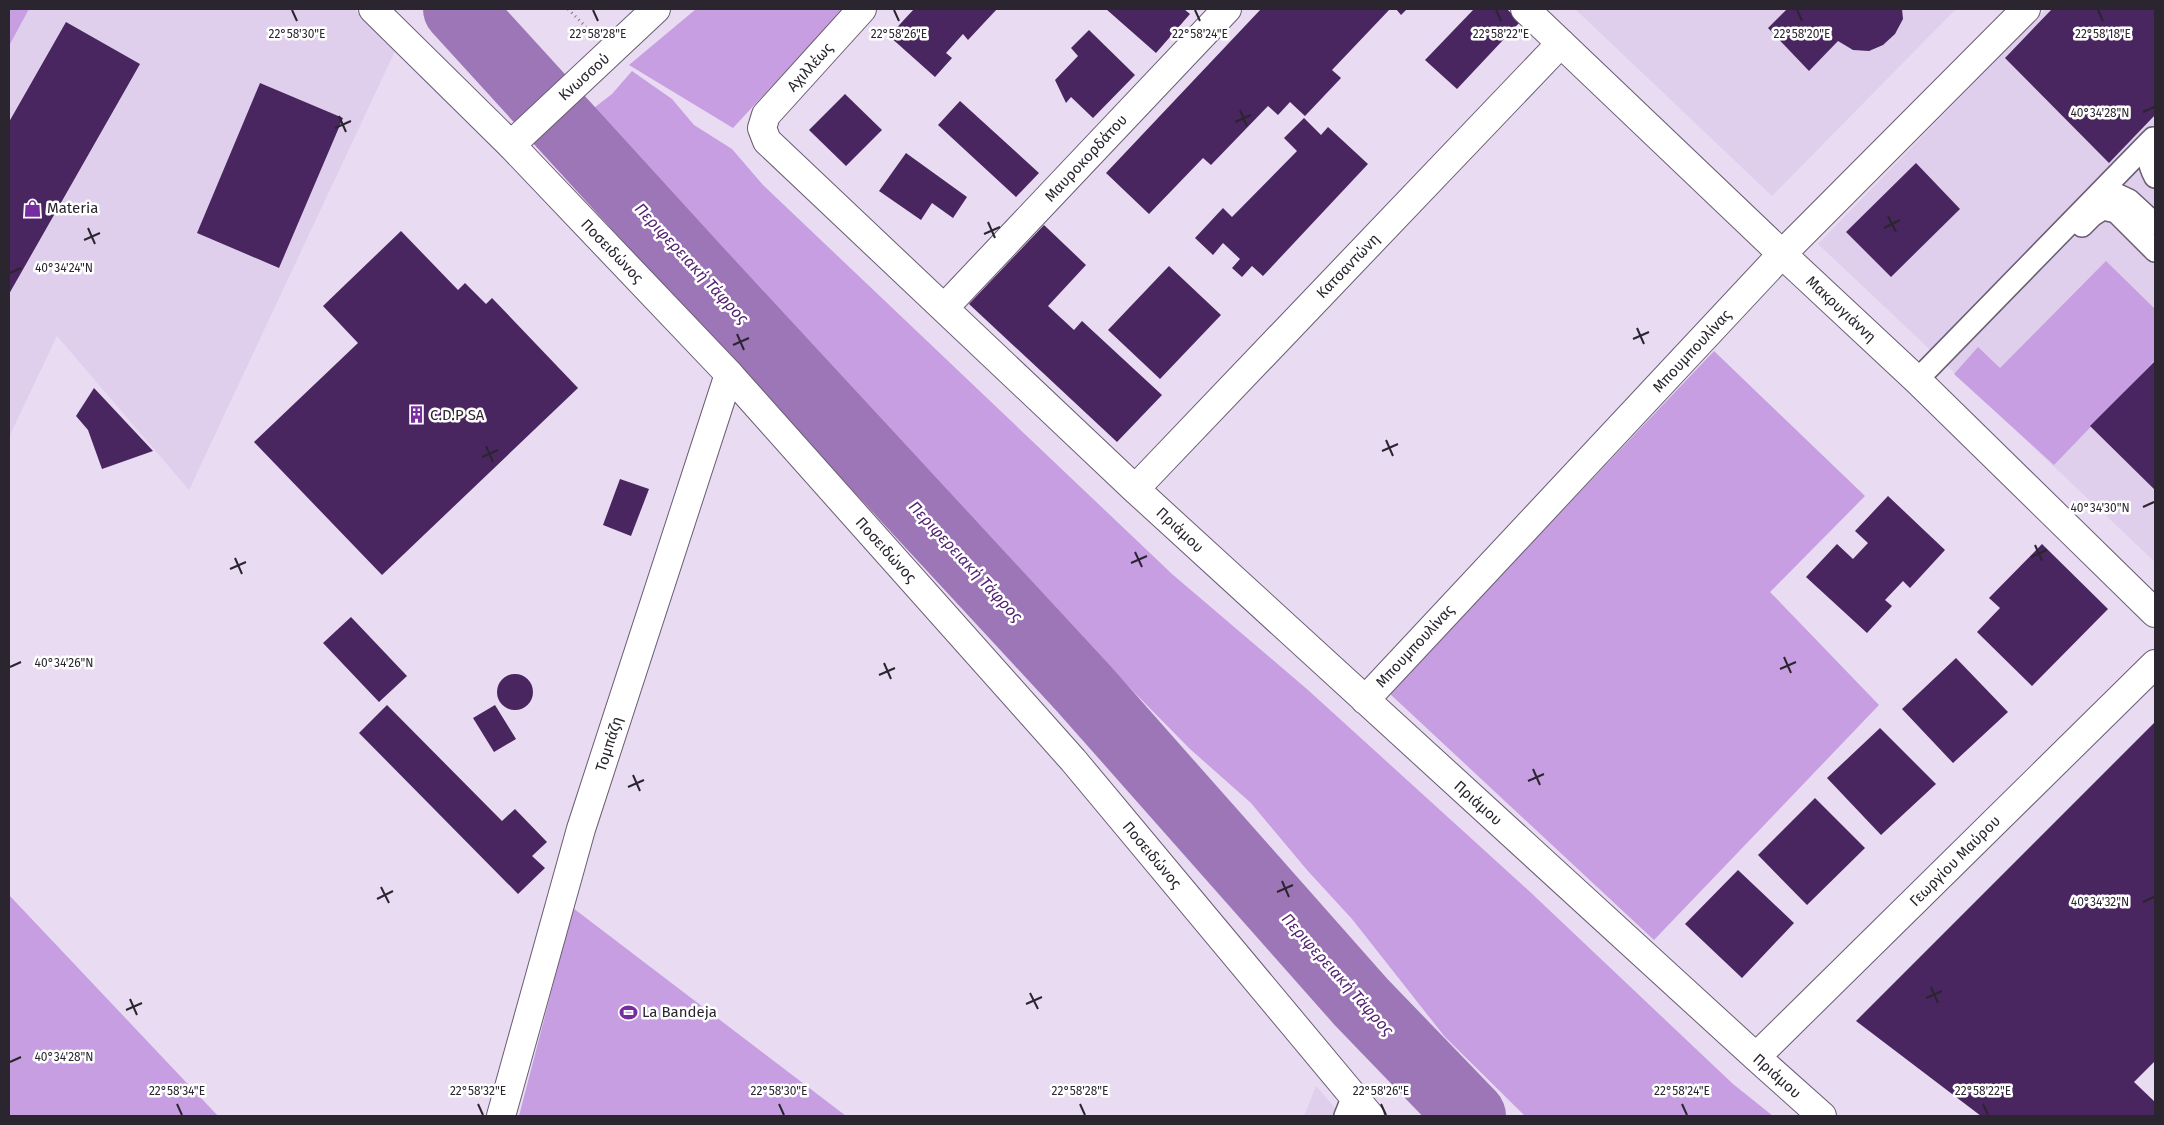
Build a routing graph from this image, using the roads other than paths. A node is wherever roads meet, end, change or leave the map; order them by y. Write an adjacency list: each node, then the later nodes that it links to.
1 (373, 9): 9 (street, Ποσειδώνος)
2 (656, 9): 9 (street, Κνωσσού)
3 (862, 9): 8 (street, Αχιλλέως)
4 (1227, 9): 16 (street, Μαυροκορδάτου)
5 (1525, 9): 7 (street, Μακρυγιάννη)
6 (2026, 9): 15 (street, Μπουμπουλίνας)
7 (1562, 43): 15 (street, Μακρυγιάννη); 19 (street, Κατσαντώνη)
8 (762, 128): 16 (street, Πριάμου)
9 (518, 138): 17 (street, Ποσειδώνος)
10 (2153, 138): 11 (lane); 12 (lane)
11 (2155, 177)
12 (2098, 195): 13 (lane); 18 (lane)
13 (2155, 224)
14 (2155, 250): 18 (lane)
15 (1782, 254): 18 (street, Μακρυγιάννη); 22 (street, Μπουμπουλίνας)
16 (945, 307): 19 (street, Πριάμου)
17 (729, 374): 24 (street, Ποσειδώνος); 25 (street, Τομπάζη)
18 (1921, 384): 20 (street, Μακρυγιάννη)
19 (1135, 489): 22 (street, Πριάμου)
20 (2155, 612)
21 (2155, 664): 23 (street, Γεωργίου Μαύρου)
22 (1365, 700): 23 (street, Πριάμου)
23 (1756, 1057): 26 (street, Πριάμου)
24 (1356, 1110)
25 (501, 1116)
26 (1822, 1116)

